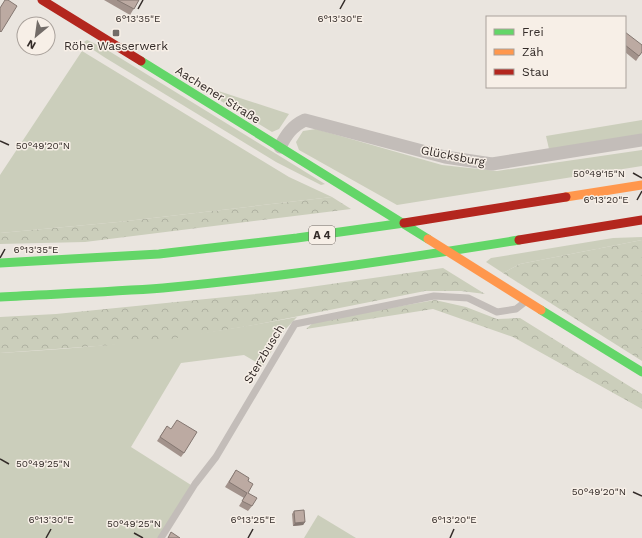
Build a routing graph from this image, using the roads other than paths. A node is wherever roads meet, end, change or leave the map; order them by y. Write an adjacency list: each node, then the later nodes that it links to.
1 (42, 0): 3 (main road, Aachener Straße)
2 (642, 140): 3 (street, Glücksburg)
3 (280, 147): 8 (main road, Aachener Straße)
4 (642, 185): 6 (main road, A 4)
5 (642, 220): 7 (main road)
6 (0, 263)
7 (0, 297)
8 (527, 300): 9 (main road, Aachener Straße); 10 (lane, Sterzbusch)
9 (642, 372)
10 (161, 538)

